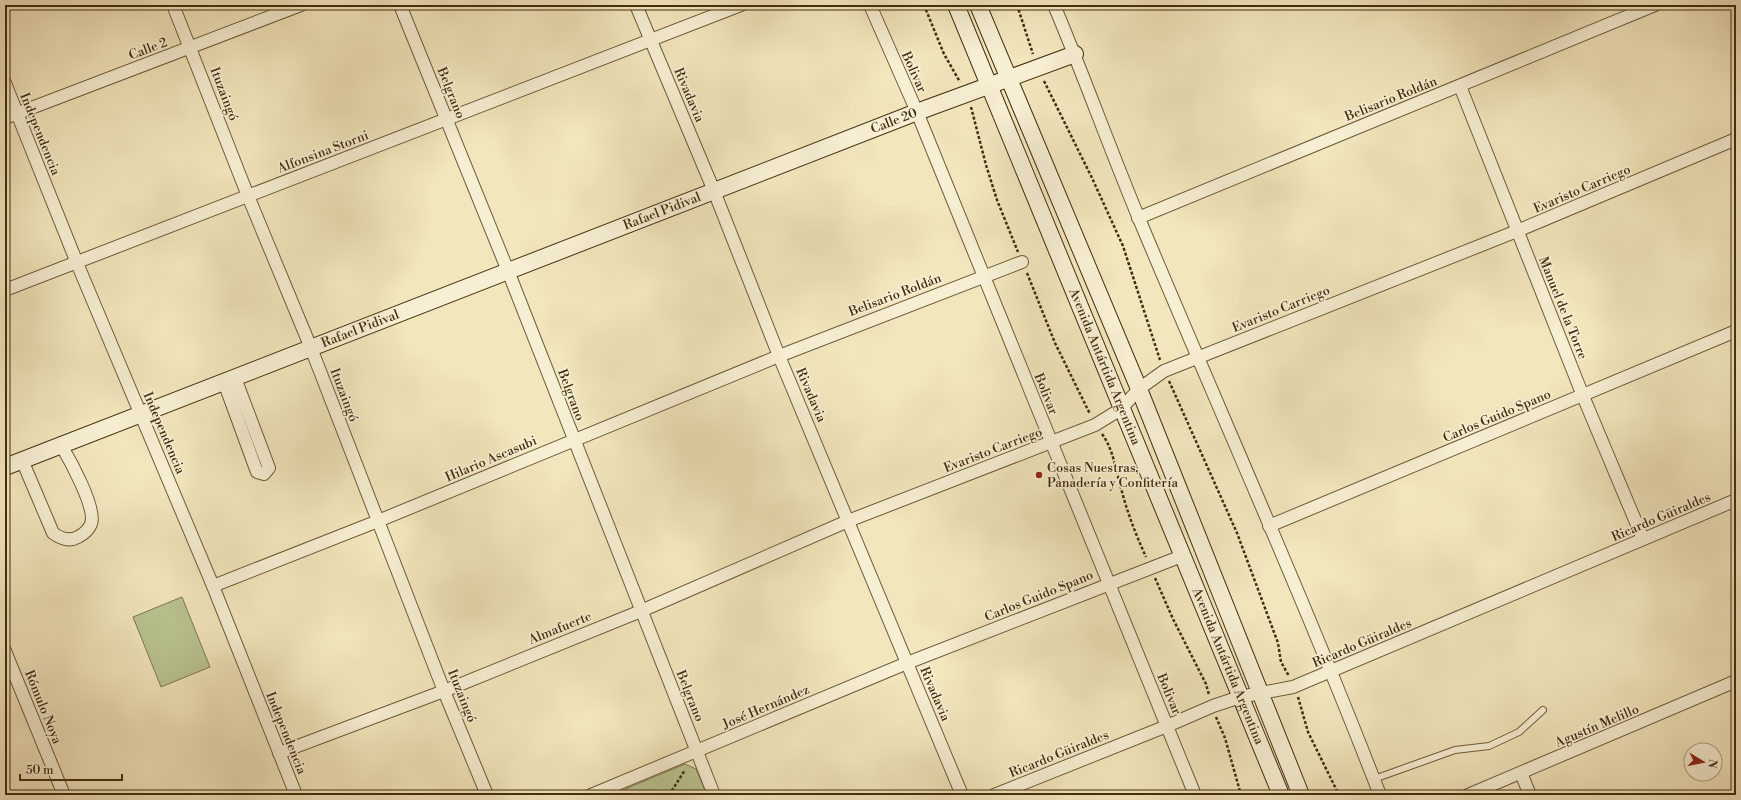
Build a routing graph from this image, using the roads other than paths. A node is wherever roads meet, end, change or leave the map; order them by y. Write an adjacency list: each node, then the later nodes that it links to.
1 (173, 5): 12 (street, Ituzaingó)
2 (301, 5): 12 (street, Calle 2)
3 (400, 5): 21 (street, Belgrano)
4 (636, 5): 11 (street, Rivadavia)
5 (741, 5): 11 (street, Alfonsina Storni)
6 (870, 5): 18 (street, Bolivar)
7 (956, 5): 16 (main road, Avenida Antártida Argentina)
8 (978, 5): 14 (main road, Avenida Antártida Argentina)
9 (1054, 5): 13 (street)
10 (1655, 5): 17 (street, Belisario Roldán)
11 (650, 40): 21 (street, Alfonsina Storni); 23 (street, Rivadavia)
12 (191, 47): 19 (street, Calle 2); 24 (street, Ituzaingó)
13 (1075, 54): 14 (main road, Calle 20); 25 (street)
14 (1008, 79): 16 (main road, Calle 20); 37 (main road, Avenida Antártida Argentina)
15 (5, 83): 19 (street, Independencia)
16 (990, 86): 18 (main road, Calle 20); 39 (main road, Avenida Antártida Argentina)
17 (1460, 86): 25 (street, Belisario Roldán); 26 (street, Manuel de la Torre)
18 (917, 112): 23 (main road, Calle 20); 30 (street, Bolivar)
19 (17, 114): 20 (street, Calle 2); 28 (street, Independencia)
20 (5, 118)
21 (446, 120): 24 (street, Alfonsina Storni); 29 (street, Belgrano)
22 (1736, 139): 26 (street, Evaristo Carriego)
23 (714, 191): 29 (main road, Rafael Pidival); 34 (street, Rivadavia)
24 (248, 196): 28 (street, Alfonsina Storni); 33 (street, Ituzaingó)
25 (1138, 218): 35 (street)
26 (1517, 231): 35 (street, Evaristo Carriego); 38 (street, Manuel de la Torre)
27 (1022, 262): 30 (street, Belisario Roldán)
28 (77, 263): 31 (street, Alfonsina Storni); 40 (street, Independencia)
29 (508, 271): 33 (main road, Rafael Pidival); 41 (street, Belgrano)
30 (983, 276): 34 (street, Belisario Roldán); 42 (street, Bolivar)
31 (5, 290)
32 (1736, 331): 38 (street, Carlos Guido Spano)
33 (311, 348): 36 (main road, Rafael Pidival); 48 (street, Ituzaingó)
34 (779, 356): 41 (street, Hilario Ascasubi); 47 (street, Rivadavia)
35 (1198, 357): 37 (street, Evaristo Carriego); 49 (street)
36 (230, 380): 36 (street); 40 (main road, Rafael Pidival)
37 (1139, 389): 39 (street, Evaristo Carriego); 61 (main road, Avenida Antártida Argentina)
38 (1583, 396): 49 (street, Carlos Guido Spano); 50 (street, Manuel de la Torre)
39 (1121, 408): 42 (street, Evaristo Carriego); 51 (main road, Avenida Antártida Argentina)
40 (141, 414): 43 (main road, Rafael Pidival); 53 (street, Independencia)
41 (574, 440): 48 (street, Hilario Ascasubi); 54 (street, Belgrano)
42 (1051, 443): 47 (street, Evaristo Carriego); 52 (street, Bolivar)
43 (61, 445): 44 (main road, Rafael Pidival); 44 (street)
44 (22, 460): 45 (main road, Rafael Pidival)
45 (5, 467)
46 (1736, 500): 50 (street, Ricardo Güiraldes)
47 (848, 521): 54 (street, Almafuerte); 56 (street, Rivadavia)
48 (378, 522): 53 (street, Hilario Ascasubi); 60 (street, Ituzaingó)
49 (1269, 526): 57 (street)
50 (1644, 539): 57 (street, Ricardo Güiraldes)
51 (1182, 556): 52 (street, Carlos Guido Spano); 62 (main road, Avenida Antártida Argentina)
52 (1108, 584): 56 (street, Carlos Guido Spano); 64 (street, Bolivar)
53 (213, 586): 66 (street, Independencia)
54 (641, 611): 60 (street, Almafuerte); 65 (street, Belgrano)
55 (5, 651): 58 (street, Rómulo Noya)
56 (907, 663): 65 (street, José Hernández); 74 (street, Rivadavia)
57 (1332, 671): 61 (street, Ricardo Güiraldes); 68 (street)
58 (10, 678): 69 (street, Rómulo Noya)
59 (1736, 681): 67 (street, Agustín Melillo)
60 (444, 691): 66 (street, Almafuerte); 71 (street, Ituzaingó)
61 (1260, 693): 62 (street, Ricardo Güiraldes); 78 (main road, Avenida Antártida Argentina)
62 (1240, 697): 64 (street, Ricardo Güiraldes); 77 (main road, Avenida Antártida Argentina)
63 (1543, 710): 68 (lane)
64 (1167, 726): 75 (street, Ricardo Güiraldes); 76 (street, Bolivar)
65 (697, 751): 72 (street, José Hernández); 73 (street, Belgrano)
66 (279, 753): 70 (street, Independencia)
67 (1521, 773): 80 (street, Agustín Melillo); 81 (street)
68 (1374, 779): 79 (street)
69 (64, 795)
70 (296, 795)
71 (487, 795)
72 (591, 795)
73 (714, 795)
74 (962, 795)
75 (994, 795)
76 (1195, 795)
77 (1281, 795)
78 (1301, 795)
79 (1380, 795)
80 (1468, 795)
81 (1530, 795)

